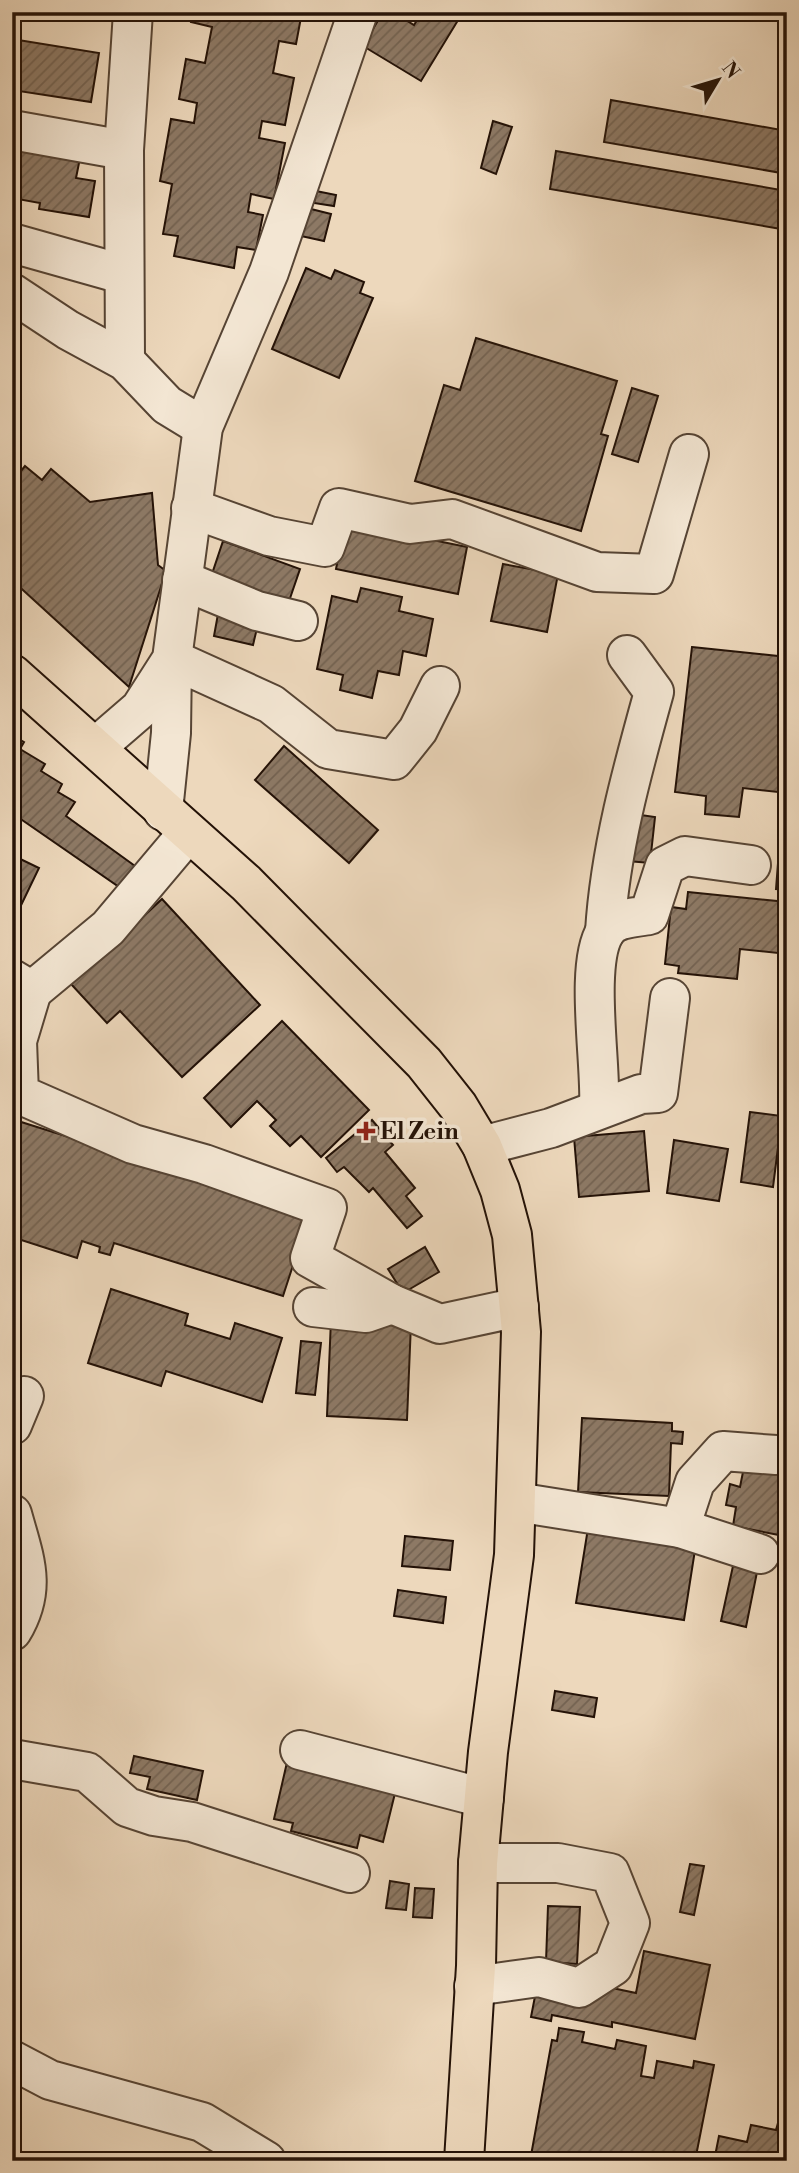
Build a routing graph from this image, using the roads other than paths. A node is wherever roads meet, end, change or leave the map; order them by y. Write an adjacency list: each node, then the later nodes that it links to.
1 (133, 12): 4 (street)
2 (358, 12): 9 (street)
3 (12, 130): 4 (street)
4 (124, 150): 6 (street)
5 (12, 243): 6 (street)
6 (122, 274): 8 (street)
7 (12, 293): 8 (street)
8 (125, 361): 9 (street)
9 (202, 427): 11 (street)
10 (689, 454): 11 (street)
11 (191, 508): 12 (street)
12 (182, 580): 13 (street); 15 (street)
13 (298, 621)
14 (627, 655): 21 (street)
15 (172, 659): 17 (street); 18 (street); 19 (street)
16 (12, 674): 18 (highway)
17 (440, 686)
18 (96, 747): 19 (highway)
19 (176, 822): 22 (street); 25 (highway)
20 (751, 865): 21 (street)
21 (605, 932): 24 (street)
22 (22, 985): 26 (street)
23 (670, 998): 24 (street)
24 (599, 1109): 25 (street)
25 (482, 1146): 28 (highway)
26 (392, 1304): 27 (street); 28 (street)
27 (313, 1307)
28 (519, 1307): 30 (highway)
29 (776, 1455): 32 (street)
30 (516, 1502): 32 (street); 37 (highway)
31 (12, 1514): 34 (street)
32 (680, 1528): 33 (street)
33 (761, 1554)
34 (12, 1632)
35 (300, 1750): 37 (street)
36 (12, 1759): 39 (street)
37 (484, 1798): 38 (highway)
38 (478, 1863): 40 (highway); 40 (street)
39 (350, 1873)
40 (474, 1986): 43 (highway)
41 (12, 2060): 42 (street)
42 (266, 2161)
43 (464, 2161)

